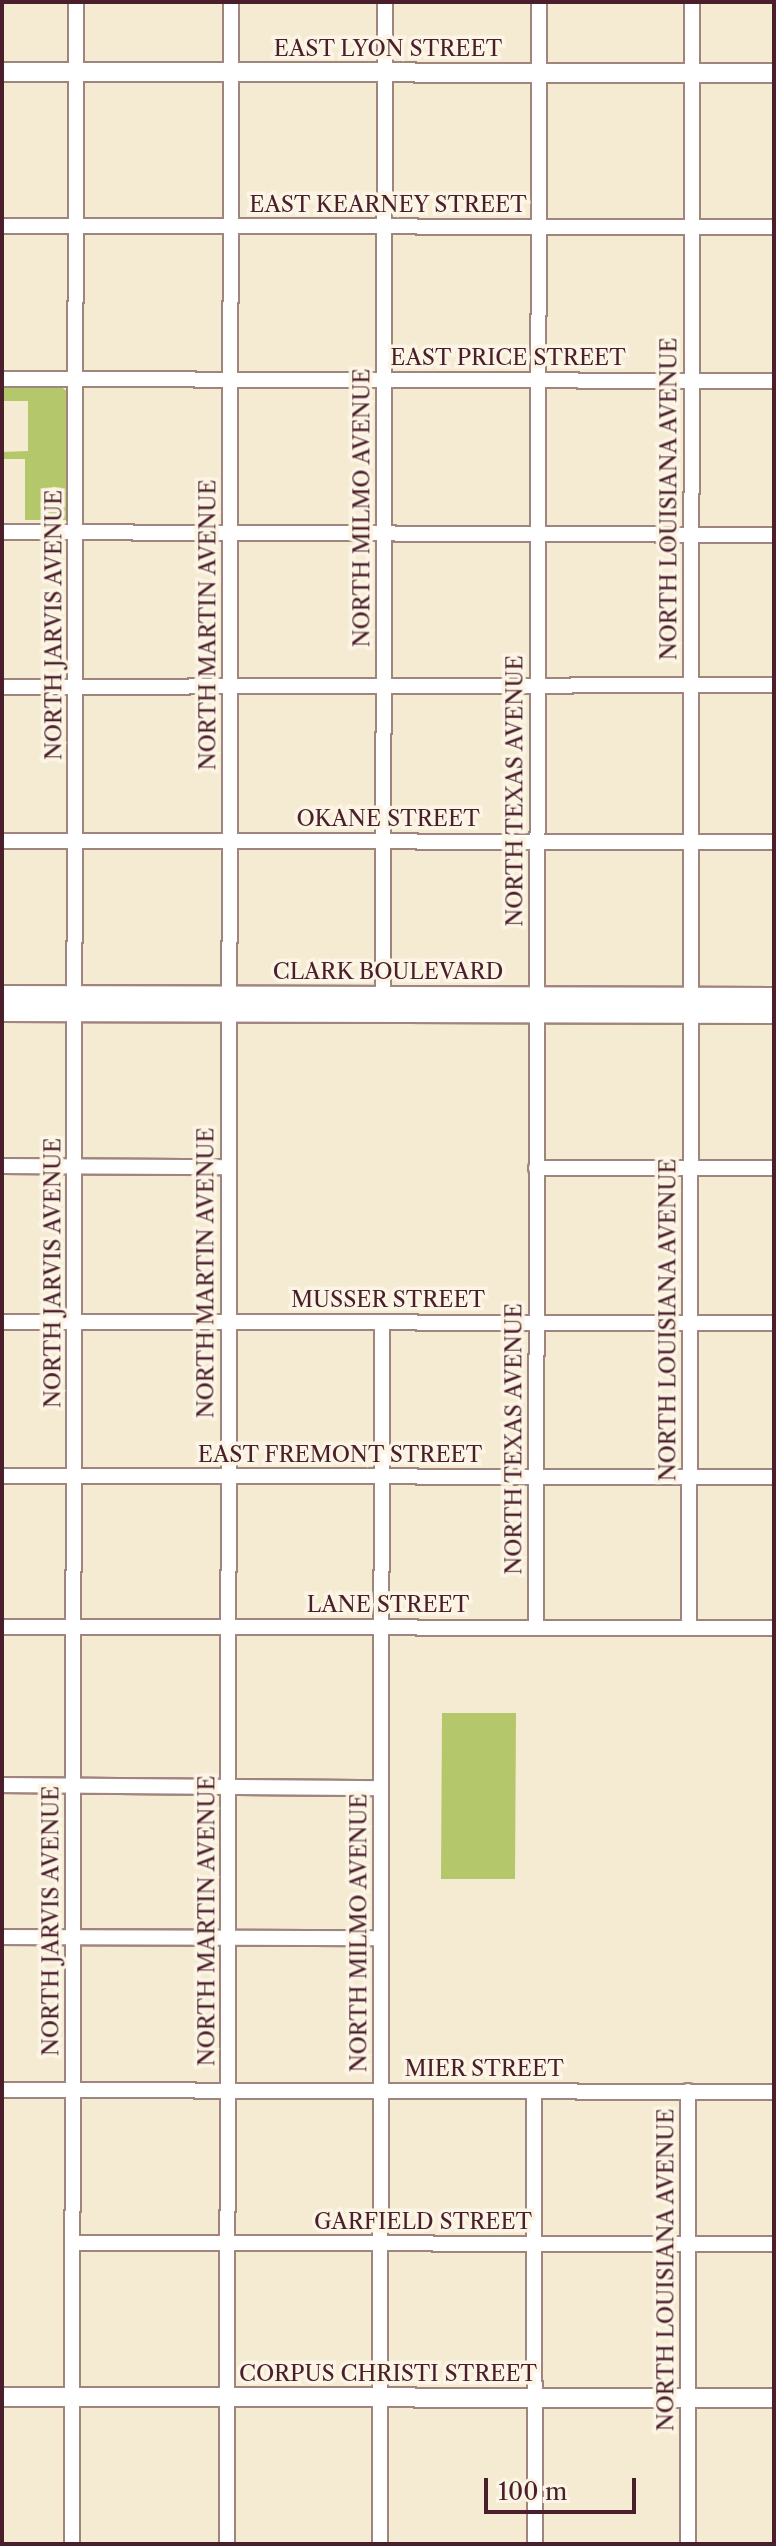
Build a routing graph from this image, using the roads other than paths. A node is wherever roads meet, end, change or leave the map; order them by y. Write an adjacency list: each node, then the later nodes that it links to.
1 (76, 2): 7 (street, NORTH JARVIS AVENUE)
2 (231, 2): 8 (street, NORTH MARTIN AVENUE)
3 (385, 2): 9 (street, NORTH MILMO AVENUE)
4 (539, 2): 10 (street, NORTH TEXAS AVENUE)
5 (692, 2): 11 (street, NORTH LOUISIANA AVENUE)
6 (2, 72): 7 (main road, EAST LYON STREET)
7 (76, 72): 8 (main road, EAST LYON STREET); 14 (street, NORTH JARVIS AVENUE)
8 (231, 72): 9 (main road, EAST LYON STREET); 15 (street, NORTH MARTIN AVENUE)
9 (385, 73): 10 (main road, EAST LYON STREET); 16 (street, NORTH MILMO AVENUE)
10 (538, 73): 11 (main road, EAST LYON STREET); 17 (street, NORTH TEXAS AVENUE)
11 (692, 73): 12 (main road, EAST LYON STREET); 18 (street, NORTH LOUISIANA AVENUE)
12 (774, 73)
13 (2, 226): 14 (street, EAST KEARNEY STREET)
14 (77, 226): 15 (street, EAST KEARNEY STREET); 21 (street, NORTH JARVIS AVENUE)
15 (230, 226): 16 (street, EAST KEARNEY STREET); 22 (street, NORTH MARTIN AVENUE)
16 (384, 227): 17 (street, EAST KEARNEY STREET); 23 (street, NORTH MILMO AVENUE)
17 (538, 227): 18 (street, EAST KEARNEY STREET); 24 (street, NORTH TEXAS AVENUE)
18 (692, 227): 19 (street, EAST KEARNEY STREET); 25 (street, NORTH LOUISIANA AVENUE)
19 (774, 227)
20 (2, 379): 21 (street, EAST PRICE STREET)
21 (76, 380): 22 (street, EAST PRICE STREET); 28 (street, NORTH JARVIS AVENUE)
22 (230, 380): 23 (street, EAST PRICE STREET); 29 (street, NORTH MARTIN AVENUE)
23 (384, 380): 24 (street, EAST PRICE STREET); 30 (street, NORTH MILMO AVENUE)
24 (538, 380): 25 (street, EAST PRICE STREET); 31 (street, NORTH TEXAS AVENUE)
25 (691, 381): 26 (street, EAST PRICE STREET); 32 (street, NORTH LOUISIANA AVENUE)
26 (774, 381)
27 (2, 532): 28 (street)
28 (76, 532): 29 (street); 36 (street, NORTH JARVIS AVENUE)
29 (230, 533): 30 (street); 37 (street, NORTH MARTIN AVENUE)
30 (384, 533): 31 (street); 38 (street, NORTH MILMO AVENUE)
31 (537, 533): 32 (street); 39 (street, NORTH TEXAS AVENUE)
32 (691, 533): 33 (street); 34 (street, NORTH LOUISIANA AVENUE)
33 (774, 535)
34 (691, 685): 35 (street); 39 (street); 46 (street, NORTH LOUISIANA AVENUE)
35 (774, 685)
36 (76, 686): 37 (street); 40 (street); 42 (street, NORTH JARVIS AVENUE)
37 (230, 686): 38 (street); 43 (street, NORTH MARTIN AVENUE)
38 (383, 686): 39 (street); 44 (street, NORTH MILMO AVENUE)
39 (537, 686): 45 (street, NORTH TEXAS AVENUE)
40 (2, 687)
41 (2, 841): 42 (street, OKANE STREET)
42 (75, 841): 43 (street, OKANE STREET); 50 (street, NORTH JARVIS AVENUE)
43 (229, 841): 44 (street, OKANE STREET); 51 (street, NORTH MARTIN AVENUE)
44 (383, 841): 45 (street, OKANE STREET); 52 (street, NORTH MILMO AVENUE)
45 (537, 841): 46 (street, OKANE STREET); 53 (street, NORTH TEXAS AVENUE)
46 (691, 842): 47 (street, OKANE STREET); 54 (street, NORTH LOUISIANA AVENUE)
47 (774, 842)
48 (2, 995): 50 (main road, CLARK BOULEVARD)
49 (774, 997): 54 (main road, CLARK BOULEVARD)
50 (75, 1004): 51 (main road, CLARK BOULEVARD); 55 (main road, CLARK BOULEVARD); 58 (street, NORTH JARVIS AVENUE)
51 (229, 1004): 52 (main road, CLARK BOULEVARD); 59 (street, NORTH MARTIN AVENUE)
52 (383, 1004): 53 (main road, CLARK BOULEVARD)
53 (536, 1005): 54 (main road, CLARK BOULEVARD); 60 (street, NORTH TEXAS AVENUE)
54 (691, 1005): 56 (main road, CLARK BOULEVARD); 61 (street, NORTH LOUISIANA AVENUE)
55 (2, 1012)
56 (774, 1014)
57 (2, 1166): 58 (street)
58 (75, 1166): 59 (street); 64 (street, NORTH JARVIS AVENUE)
59 (229, 1167): 65 (street, NORTH MARTIN AVENUE)
60 (536, 1168): 61 (street); 67 (street, NORTH TEXAS AVENUE)
61 (690, 1168): 62 (street); 68 (street, NORTH LOUISIANA AVENUE)
62 (774, 1168)
63 (2, 1322): 64 (street, MUSSER STREET)
64 (74, 1322): 65 (street, MUSSER STREET); 71 (street, NORTH JARVIS AVENUE)
65 (228, 1322): 66 (street, MUSSER STREET); 72 (street, NORTH MARTIN AVENUE)
66 (382, 1322): 67 (street, MUSSER STREET); 73 (street, NORTH MILMO AVENUE)
67 (536, 1322): 68 (street, MUSSER STREET); 74 (street, NORTH TEXAS AVENUE)
68 (690, 1323): 69 (street, MUSSER STREET); 75 (street, NORTH LOUISIANA AVENUE)
69 (774, 1323)
70 (2, 1476): 71 (street, EAST FREMONT STREET)
71 (74, 1476): 72 (street, EAST FREMONT STREET); 78 (street, NORTH JARVIS AVENUE)
72 (228, 1477): 73 (street, EAST FREMONT STREET); 79 (street, NORTH MARTIN AVENUE)
73 (382, 1477): 74 (street, EAST FREMONT STREET); 80 (street, NORTH MILMO AVENUE)
74 (536, 1477): 75 (street, EAST FREMONT STREET); 81 (street, NORTH TEXAS AVENUE)
75 (690, 1477): 76 (street, EAST FREMONT STREET); 82 (street, NORTH LOUISIANA AVENUE)
76 (774, 1477)
77 (2, 1627): 78 (street, LANE STREET)
78 (74, 1627): 79 (street, LANE STREET); 85 (street, NORTH JARVIS AVENUE)
79 (228, 1627): 80 (street, LANE STREET); 86 (street, NORTH MARTIN AVENUE)
80 (382, 1627): 81 (street, LANE STREET); 87 (street, NORTH MILMO AVENUE)
81 (536, 1627): 82 (street, LANE STREET)
82 (689, 1627): 83 (street, LANE STREET)
83 (774, 1628)
84 (2, 1785): 85 (street)
85 (74, 1788): 86 (street); 89 (street, NORTH JARVIS AVENUE)
86 (230, 1788): 87 (street); 90 (street, NORTH MARTIN AVENUE)
87 (381, 1788): 91 (street, NORTH MILMO AVENUE)
88 (2, 1937): 89 (street)
89 (73, 1938): 90 (street); 93 (street, NORTH JARVIS AVENUE)
90 (230, 1938): 91 (street); 94 (street, NORTH MARTIN AVENUE)
91 (381, 1938): 95 (street, NORTH MILMO AVENUE)
92 (2, 2090): 93 (street, MIER STREET)
93 (73, 2091): 94 (street, MIER STREET); 99 (street, NORTH JARVIS AVENUE)
94 (229, 2091): 95 (street, MIER STREET); 100 (street, NORTH MARTIN AVENUE)
95 (381, 2091): 97 (street, MIER STREET); 101 (street, NORTH MILMO AVENUE)
96 (688, 2091): 97 (street, MIER STREET); 98 (street, MIER STREET); 103 (street, NORTH LOUISIANA AVENUE)
97 (534, 2092): 102 (street)
98 (774, 2092)
99 (73, 2243): 100 (street, GARFIELD STREET); 106 (street, NORTH JARVIS AVENUE)
100 (228, 2243): 101 (street, GARFIELD STREET); 107 (street, NORTH MARTIN AVENUE)
101 (381, 2243): 102 (street, GARFIELD STREET); 108 (street, NORTH MILMO AVENUE)
102 (534, 2244): 103 (street, GARFIELD STREET); 109 (street)
103 (688, 2244): 104 (street, GARFIELD STREET); 110 (street, NORTH LOUISIANA AVENUE)
104 (774, 2244)
105 (2, 2397): 106 (main road, CORPUS CHRISTI STREET)
106 (72, 2397): 107 (main road, CORPUS CHRISTI STREET); 112 (street, NORTH JARVIS AVENUE)
107 (228, 2397): 108 (main road, CORPUS CHRISTI STREET); 113 (street, NORTH MARTIN AVENUE)
108 (381, 2398): 109 (main road, CORPUS CHRISTI STREET); 114 (street, NORTH MILMO AVENUE)
109 (534, 2398): 110 (main road, CORPUS CHRISTI STREET); 115 (street)
110 (688, 2398): 111 (main road, CORPUS CHRISTI STREET); 116 (street, NORTH LOUISIANA AVENUE)
111 (774, 2398)
112 (72, 2544)
113 (227, 2544)
114 (380, 2544)
115 (535, 2544)
116 (688, 2544)

